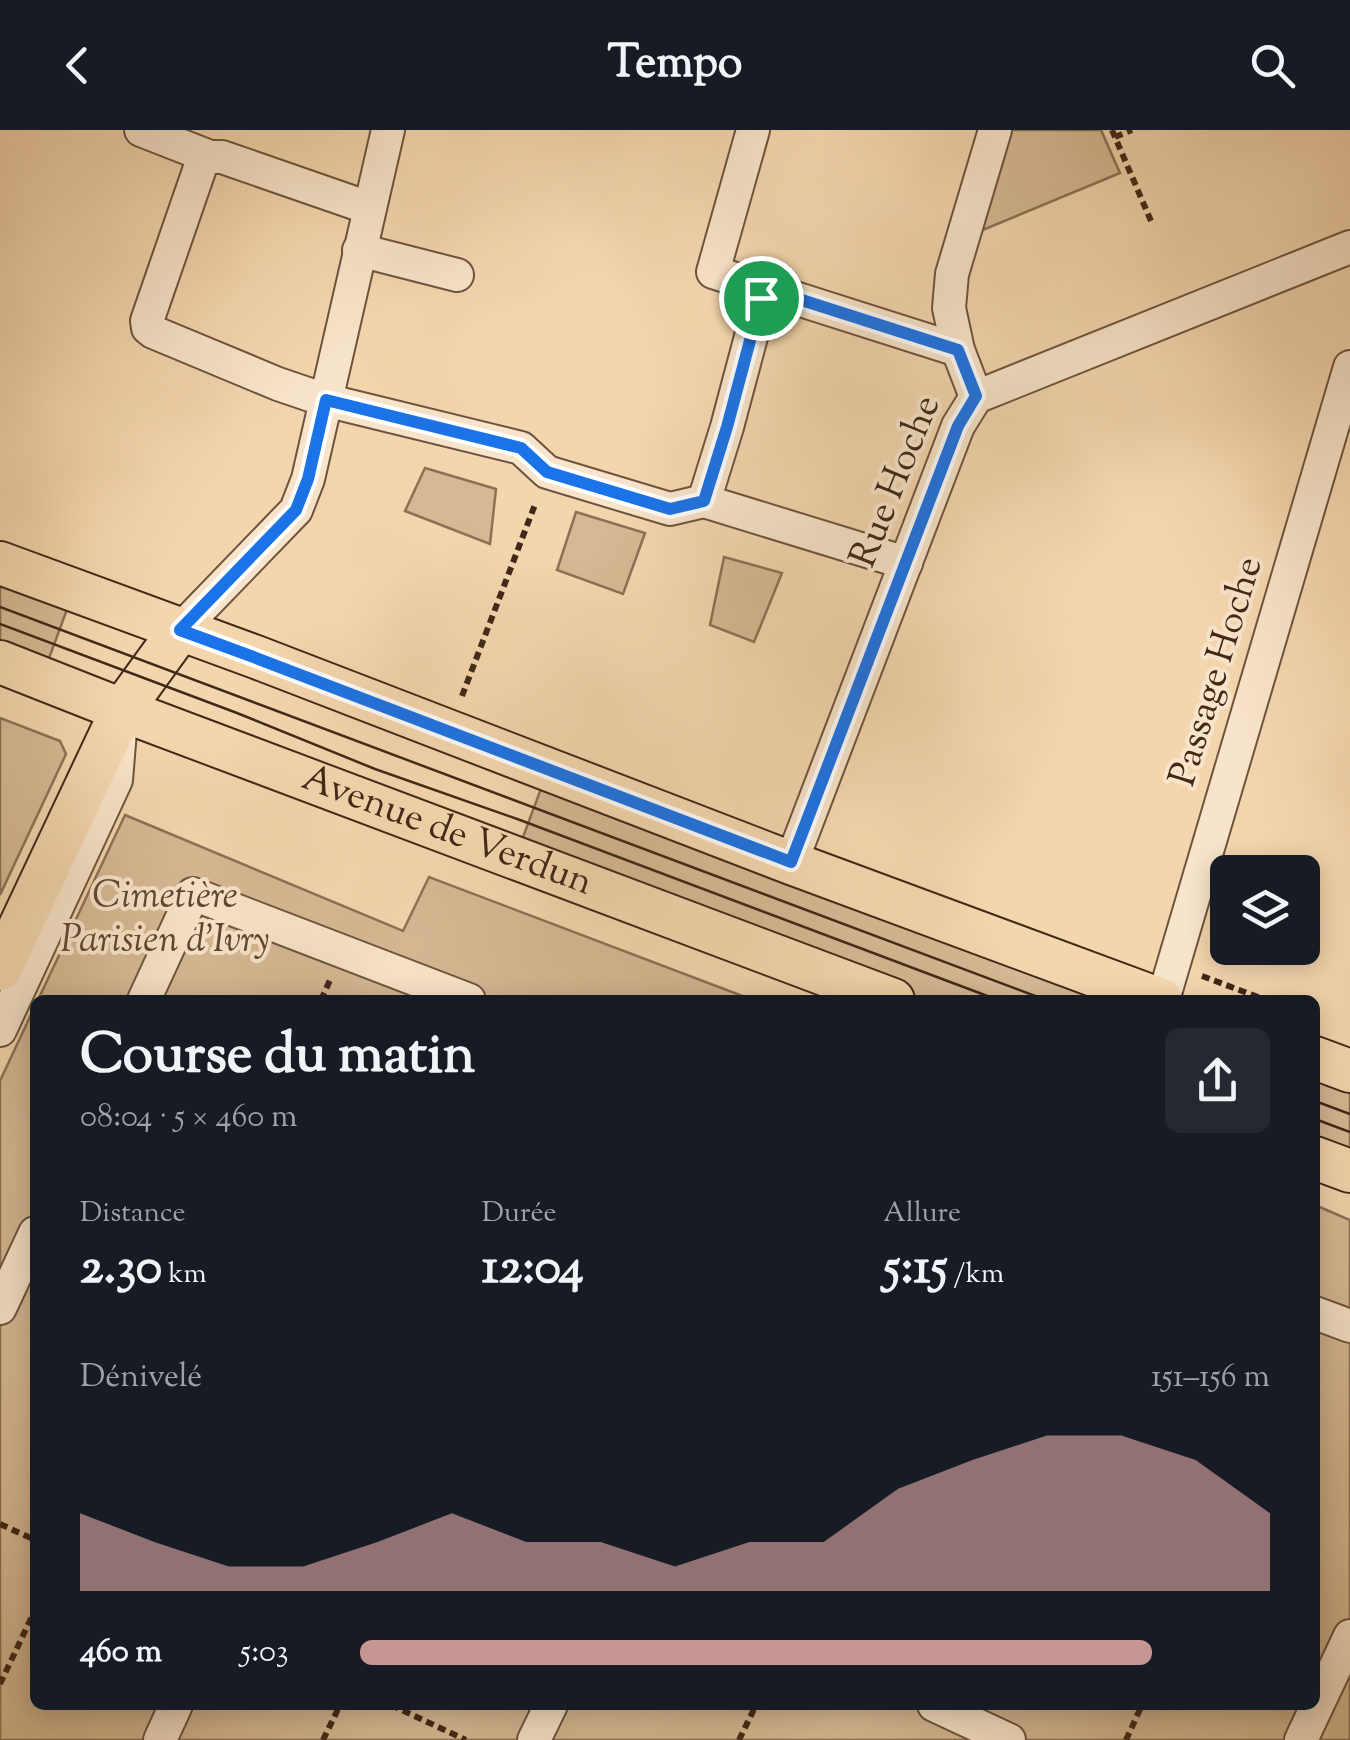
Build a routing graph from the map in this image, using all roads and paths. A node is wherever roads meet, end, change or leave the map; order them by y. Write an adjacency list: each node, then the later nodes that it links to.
1 (142, 130): 7 (street)
2 (388, 130): 8 (street)
3 (754, 130): 13 (street)
4 (995, 130): 14 (street)
5 (1132, 130): 6 (path)
6 (1113, 134): 9 (path)
7 (210, 157): 8 (street); 17 (street)
8 (369, 208): 11 (street)
9 (1150, 221)
10 (1350, 248): 16 (street, Rue Hoche)
11 (359, 250): 12 (street); 17 (street)
12 (457, 275)
13 (764, 288): 14 (street); 19 (street)
14 (958, 350): 16 (street)
15 (1350, 368): 32 (street, Passage Hoche)
16 (976, 396): 21 (street, Rue Hoche)
17 (326, 400): 18 (street); 22 (street)
18 (547, 472): 19 (street); 24 (path)
19 (704, 501): 21 (street)
20 (0, 563): 22 (main road)
21 (906, 563): 26 (street, Rue Hoche)
22 (180, 630): 25 (main road); 26 (main road)
23 (0, 662): 25 (main road, Avenue de Verdun)
24 (462, 696)
25 (122, 710): 27 (main road); 30 (main road, Avenue de Verdun); 33 (street)
26 (791, 862): 31 (main road)
27 (0, 968)
28 (146, 995): 29 (street)
29 (457, 995)
30 (872, 995)
31 (1149, 995)
32 (1163, 995)
33 (0, 1030)
34 (1320, 1060): 35 (main road)
35 (1350, 1071)
36 (1320, 1160): 37 (main road)
37 (1350, 1171)
38 (30, 1245): 39 (street)
39 (12, 1288)
40 (1320, 1316): 41 (street)
41 (1350, 1326)
42 (0, 1524): 43 (path)
43 (30, 1538)
44 (30, 1621): 46 (path)
45 (1350, 1636): 47 (street)
46 (0, 1684)
47 (1320, 1700)
48 (174, 1710): 56 (street)
49 (338, 1710): 57 (path)
50 (401, 1710): 58 (path)
51 (549, 1710): 59 (street)
52 (754, 1710): 60 (path)
53 (1140, 1710): 62 (path)
54 (1315, 1710): 63 (street)
55 (950, 1716): 61 (street)
56 (160, 1740)
57 (324, 1740)
58 (466, 1740)
59 (534, 1740)
60 (739, 1740)
61 (1009, 1740)
62 (1126, 1740)
63 (1301, 1740)

